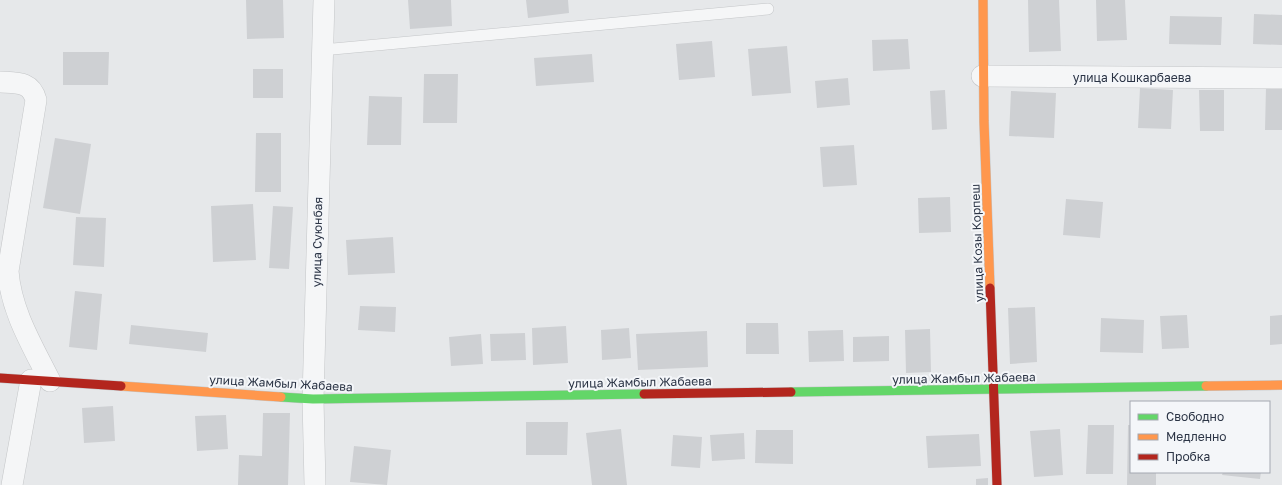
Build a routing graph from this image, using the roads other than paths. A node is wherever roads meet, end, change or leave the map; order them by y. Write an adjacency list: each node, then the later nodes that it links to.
1 (324, 0): 4 (street, улица Суюнбая)
2 (983, 0): 5 (street, улица Козы Корпеш)
3 (768, 9): 4 (lane)
4 (322, 50): 12 (street, улица Суюнбая)
5 (982, 76): 6 (street, улица Кошкарбаева); 11 (street, улица Козы Корпеш)
6 (1282, 78)
7 (0, 82): 9 (street)
8 (0, 378): 9 (street, улица Жамбыл Жабаева)
9 (40, 380): 12 (street, улица Жамбыл Жабаева); 13 (street)
10 (1282, 385): 11 (street, улица Жамбыл Жабаева)
11 (995, 389): 12 (street, улица Жамбыл Жабаева); 15 (street, улица Козы Корпеш)
12 (314, 399): 14 (street, улица Суюнбая)
13 (12, 485)
14 (315, 485)
15 (997, 485)

